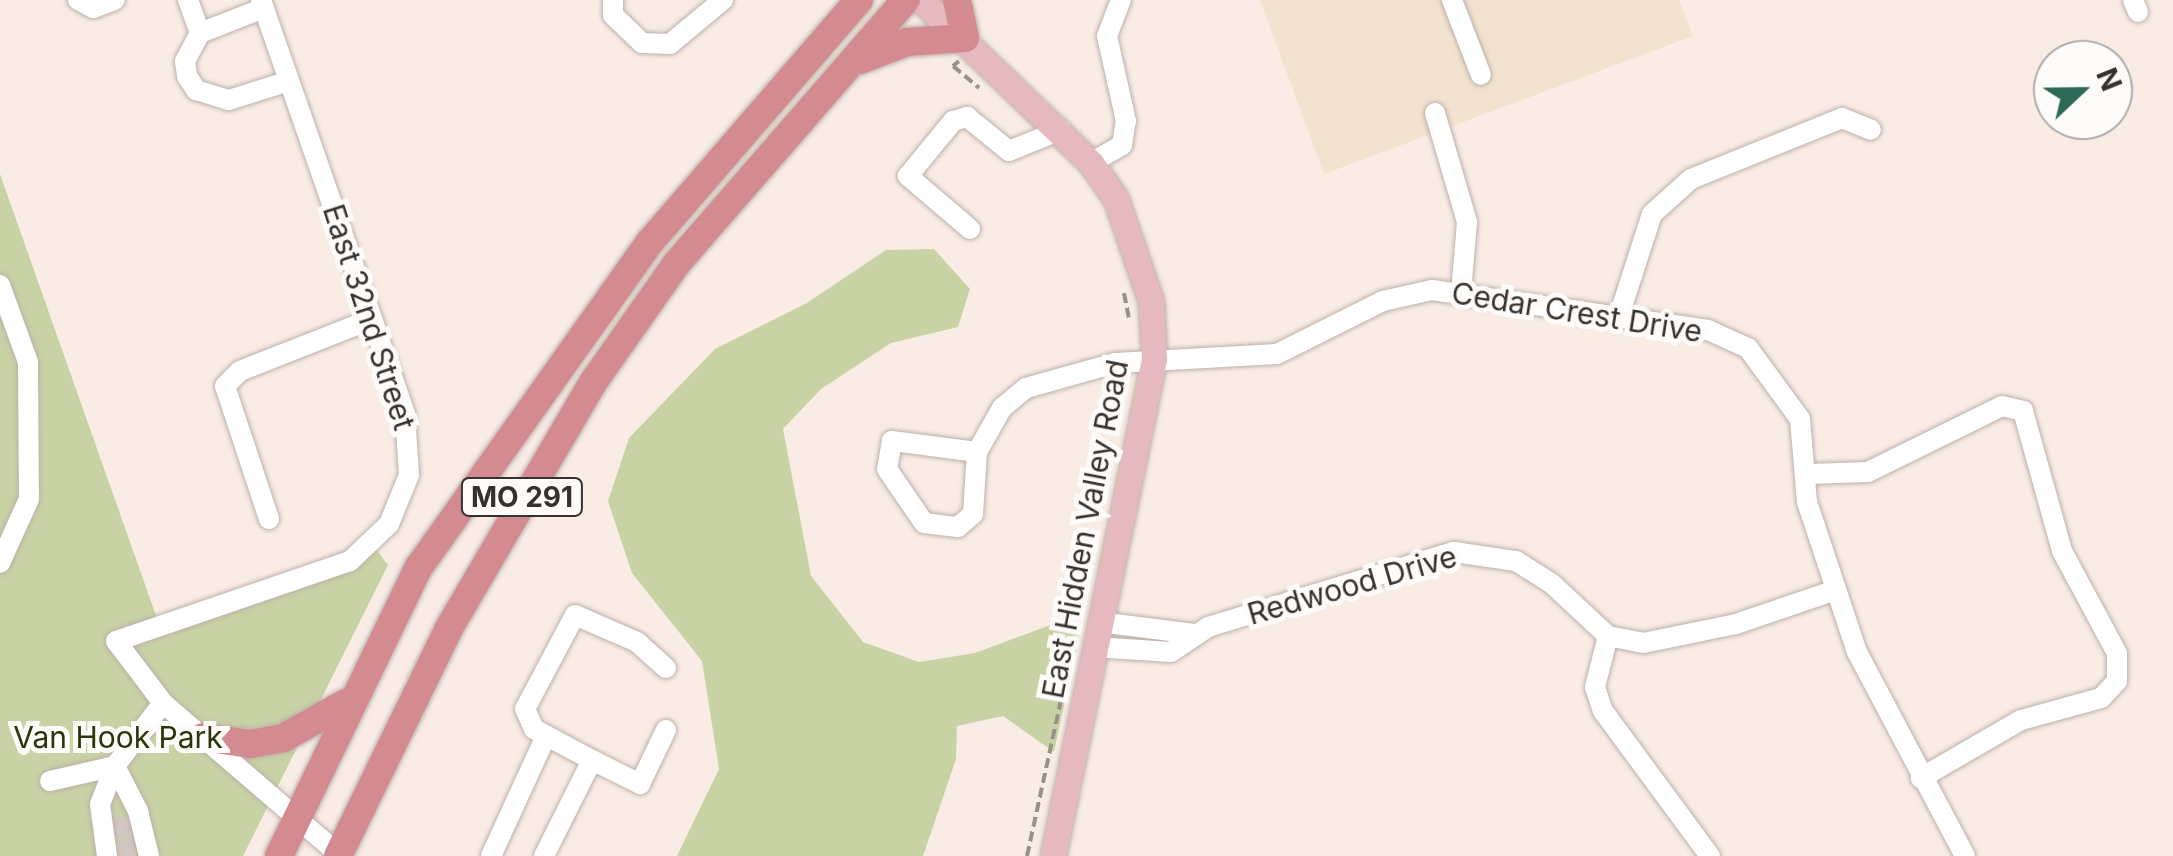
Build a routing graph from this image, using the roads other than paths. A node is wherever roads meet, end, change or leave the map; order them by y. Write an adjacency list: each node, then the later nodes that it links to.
1 (78, 0): 2 (street)
2 (115, 0)
3 (188, 0): 13 (street)
4 (614, 0): 5 (street)
5 (723, 0)
6 (859, 0): 36 (highway, MO 291)
7 (906, 0): 17 (highway, MO 291)
8 (921, 0): 14 (main road, East Hidden Valley Road)
9 (957, 0): 14 (highway)
10 (1121, 0): 21 (street)
11 (1452, 0): 15 (street)
12 (262, 4): 13 (street); 16 (street, East 32nd Street)
13 (200, 32): 16 (street)
14 (970, 43): 17 (highway); 19 (main road, East Hidden Valley Road)
15 (1481, 75)
16 (289, 81): 26 (street, East 32nd Street)
17 (835, 82): 47 (highway, MO 291)
18 (1435, 114): 24 (street)
19 (1062, 130): 21 (main road, East Hidden Valley Road); 22 (street)
20 (1871, 130): 25 (street)
21 (1091, 163): 27 (main road, East Hidden Valley Road)
22 (970, 229)
23 (0, 284): 31 (street)
24 (1461, 293): 25 (street, Cedar Crest Drive); 27 (street, Cedar Crest Drive)
25 (1618, 319): 29 (street, Cedar Crest Drive)
26 (372, 320): 30 (street); 37 (street, East 32nd Street)
27 (1154, 359): 28 (street, Cedar Crest Drive); 33 (main road, East Hidden Valley Road)
28 (977, 452): 28 (street)
29 (1809, 474): 32 (street, Cedar Crest Drive); 43 (street)
30 (270, 519)
31 (0, 563)
32 (1836, 590): 34 (street); 43 (street, Cedar Crest Drive)
33 (1097, 635): 34 (street, Redwood Drive); 51 (main road, East Hidden Valley Road)
34 (1608, 636): 52 (street)
35 (666, 668): 39 (street)
36 (352, 699): 40 (highway); 45 (highway, MO 291)
37 (162, 702): 40 (street, East 32nd Street); 42 (street)
38 (666, 730): 41 (street)
39 (546, 736): 41 (street); 49 (street)
40 (203, 737): 45 (street, East 32nd Street)
41 (592, 760): 50 (street)
42 (115, 766): 44 (street); 46 (street); 46 (street)
43 (1920, 778): 53 (street, Cedar Crest Drive)
44 (50, 781)
45 (294, 818): 47 (street, East 32nd Street); 48 (highway, MO 291)
46 (125, 841)
47 (339, 855)
48 (279, 856)
49 (490, 856)
50 (544, 856)
51 (1053, 856)
52 (1710, 856)
53 (1965, 856)

